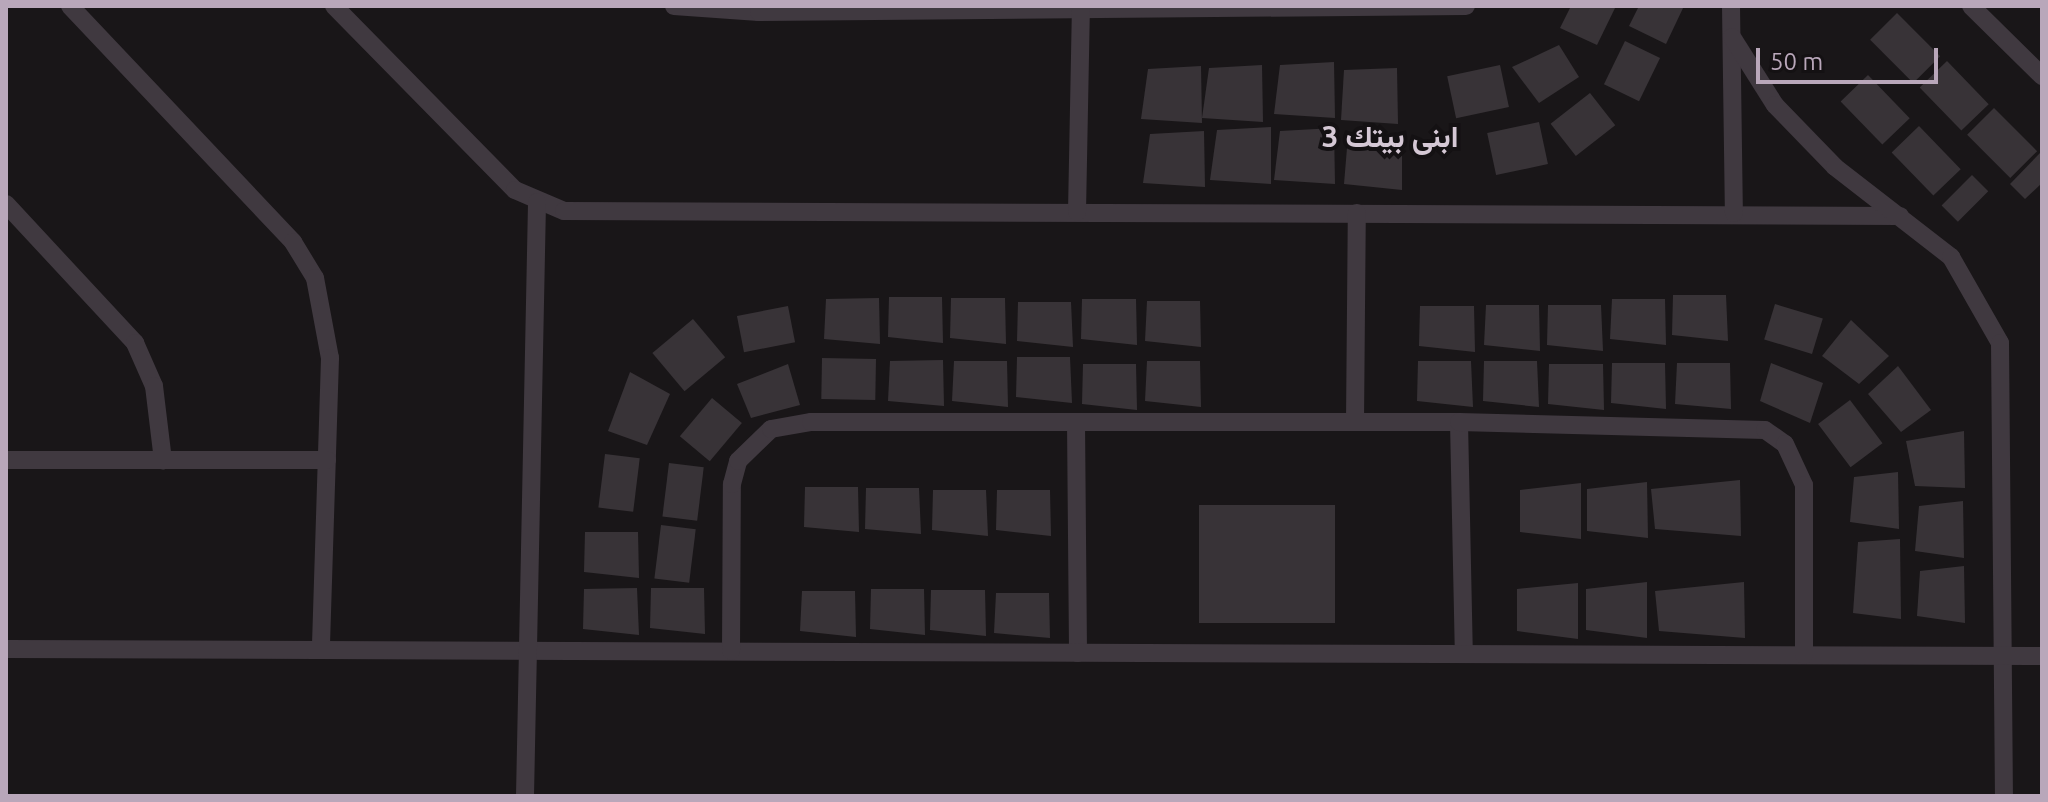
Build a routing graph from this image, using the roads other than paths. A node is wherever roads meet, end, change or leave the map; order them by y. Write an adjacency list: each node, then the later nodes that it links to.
1 (70, 6): 25 (street)
2 (334, 6): 14 (street)
3 (674, 6): 9 (street)
4 (1466, 6): 8 (street)
5 (1731, 6): 12 (street)
6 (1971, 6): 13 (street)
7 (1184, 8): 8 (street); 11 (street)
8 (1358, 8)
9 (822, 9): 10 (street)
10 (1005, 9): 11 (street)
11 (1081, 11): 16 (street)
12 (1732, 37): 18 (street); 19 (street)
13 (2042, 76)
14 (537, 202): 16 (street); 28 (street)
15 (6, 204): 24 (street)
16 (1077, 212): 17 (street)
17 (1357, 213): 18 (street); 21 (street)
18 (1734, 213): 19 (street)
19 (1900, 216): 33 (street)
20 (1076, 422): 21 (street); 29 (street); 30 (street)
21 (1355, 422): 22 (street)
22 (1459, 422): 31 (street); 32 (street)
23 (6, 460): 24 (street)
24 (163, 460): 25 (street)
25 (327, 460): 27 (street)
26 (6, 649): 27 (street)
27 (321, 650): 28 (street)
28 (526, 651): 29 (street); 35 (street)
29 (731, 651): 30 (street)
30 (1078, 653): 31 (street)
31 (1464, 654): 32 (street)
32 (1804, 655): 33 (street)
33 (2003, 656): 34 (street); 36 (street)
34 (2042, 656)
35 (525, 796)
36 (2004, 796)

